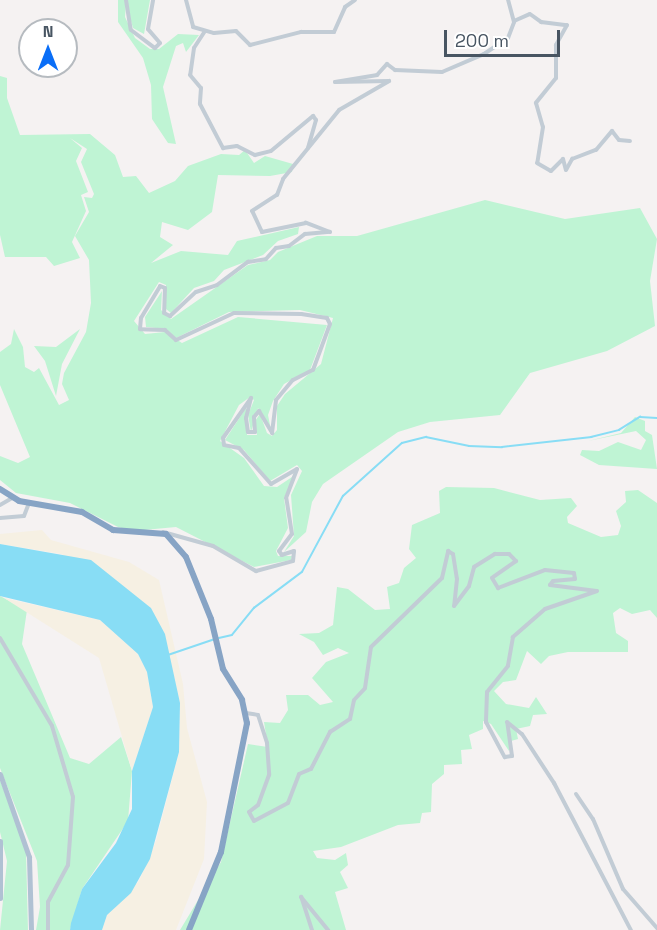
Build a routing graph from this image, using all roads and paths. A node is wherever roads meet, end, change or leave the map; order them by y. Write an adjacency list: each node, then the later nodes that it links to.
1 (126, 0): 2 (street)
2 (153, 0)
3 (186, 0): 7 (street)
4 (355, 0): 7 (street)
5 (508, 0): 6 (street)
6 (514, 21): 8 (street); 9 (street)
7 (205, 32): 9 (street)
8 (630, 141)
9 (308, 149): 15 (street)
10 (0, 489): 11 (highway)
11 (12, 498): 12 (street); 13 (highway)
12 (0, 504)
13 (29, 504): 14 (street); 15 (highway)
14 (0, 518)
15 (159, 534): 17 (highway)
16 (0, 638): 24 (street)
17 (246, 713): 25 (highway); 28 (street)
18 (0, 774): 23 (main road)
19 (576, 794): 22 (street)
20 (0, 841): 21 (main road)
21 (0, 898)
22 (655, 928)
23 (31, 930)
24 (48, 930)
25 (189, 930)
26 (312, 930): 27 (street)
27 (328, 930)
28 (631, 930)

